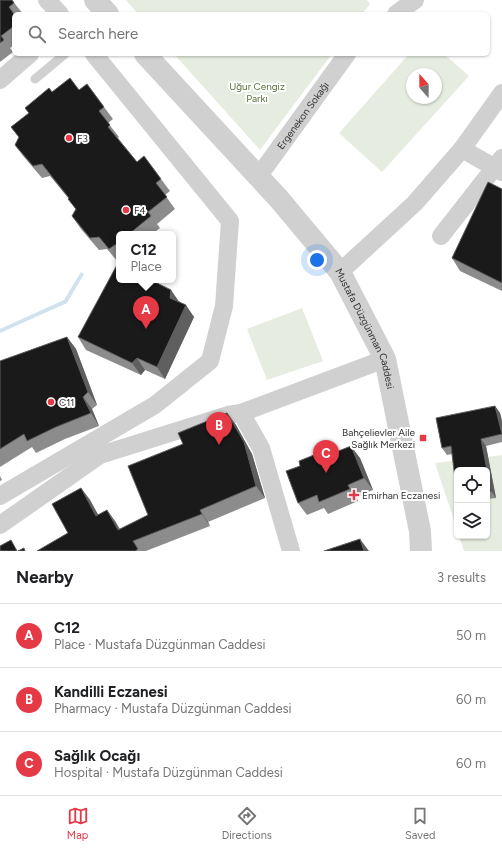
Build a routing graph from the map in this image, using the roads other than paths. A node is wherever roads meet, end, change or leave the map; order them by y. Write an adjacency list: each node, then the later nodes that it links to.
1 (47, 0): 4 (street)
2 (95, 0): 5 (street)
3 (415, 0): 6 (street)
4 (58, 12)
5 (106, 12)
6 (399, 12)
7 (28, 56): 13 (street)
8 (63, 56): 12 (lane)
9 (96, 56): 22 (street)
10 (147, 56): 17 (street, Mustafa Düzgünman Caddesi)
11 (346, 56): 17 (street, Ergenekon Sokağı)
12 (35, 79)
13 (0, 80)
14 (502, 93): 15 (street)
15 (462, 149): 16 (street); 19 (street)
16 (500, 166): 18 (street)
17 (258, 177): 19 (street, Mustafa Düzgünman Caddesi)
18 (441, 236)
19 (340, 272): 20 (street, Mustafa Düzgünman Caddesi)
20 (385, 359): 21 (street); 24 (street, Mustafa Düzgünman Caddesi)
21 (241, 414): 23 (street); 25 (street)
22 (0, 496)
23 (0, 525)
24 (420, 541): 26 (street, Mustafa Düzgünman Caddesi)
25 (291, 551)
26 (430, 551)

